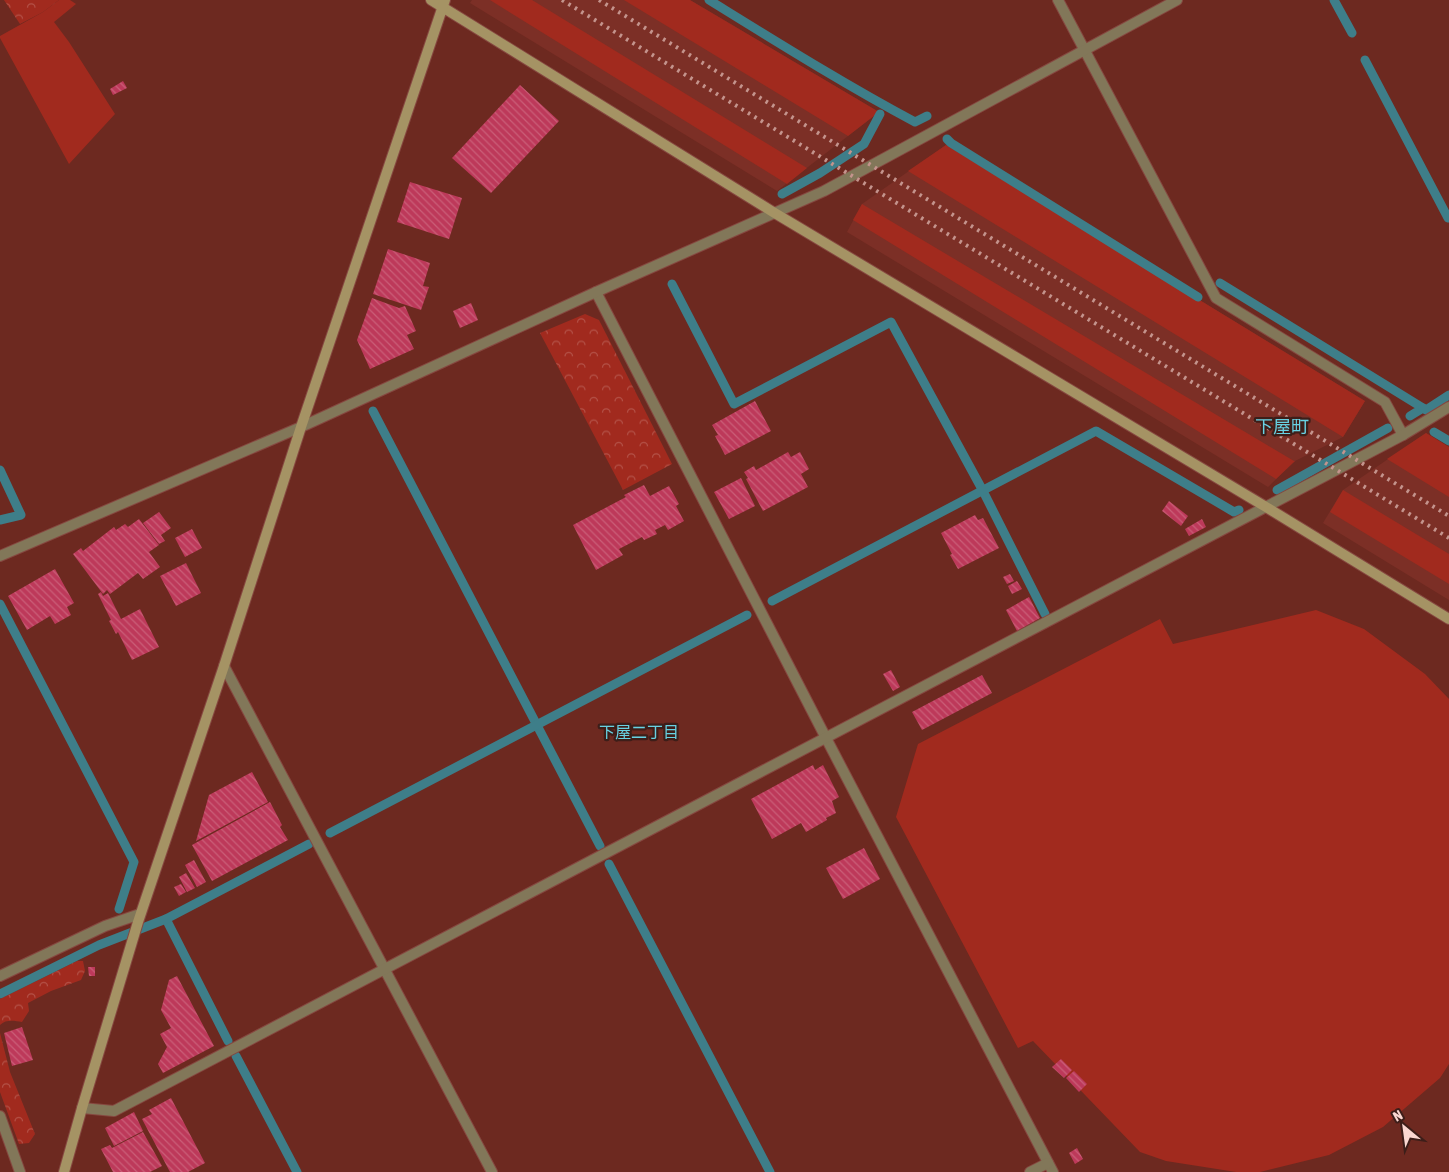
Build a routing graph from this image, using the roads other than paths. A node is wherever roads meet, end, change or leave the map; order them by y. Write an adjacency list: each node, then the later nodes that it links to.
1 (431, 0): 4 (street)
2 (1058, 0): 5 (street)
3 (1177, 0): 5 (street)
4 (444, 4): 6 (street); 9 (street)
5 (1084, 50): 6 (street); 10 (street)
6 (773, 212): 7 (street); 11 (street)
7 (596, 292): 9 (street); 15 (street)
8 (1449, 407): 10 (street)
9 (301, 427): 12 (street); 14 (street)
10 (1403, 435): 11 (street)
11 (1266, 508): 13 (street); 15 (street)
12 (0, 556)
13 (1449, 619)
14 (224, 666): 16 (street); 17 (street)
15 (826, 738): 17 (street); 21 (street)
16 (139, 918): 18 (street); 19 (street)
17 (384, 969): 19 (street); 24 (street)
18 (0, 976)
19 (82, 1108): 23 (street)
20 (0, 1116): 22 (street)
21 (1051, 1167): 25 (street)
22 (20, 1172)
23 (64, 1172)
24 (492, 1172)
25 (1030, 1172)

